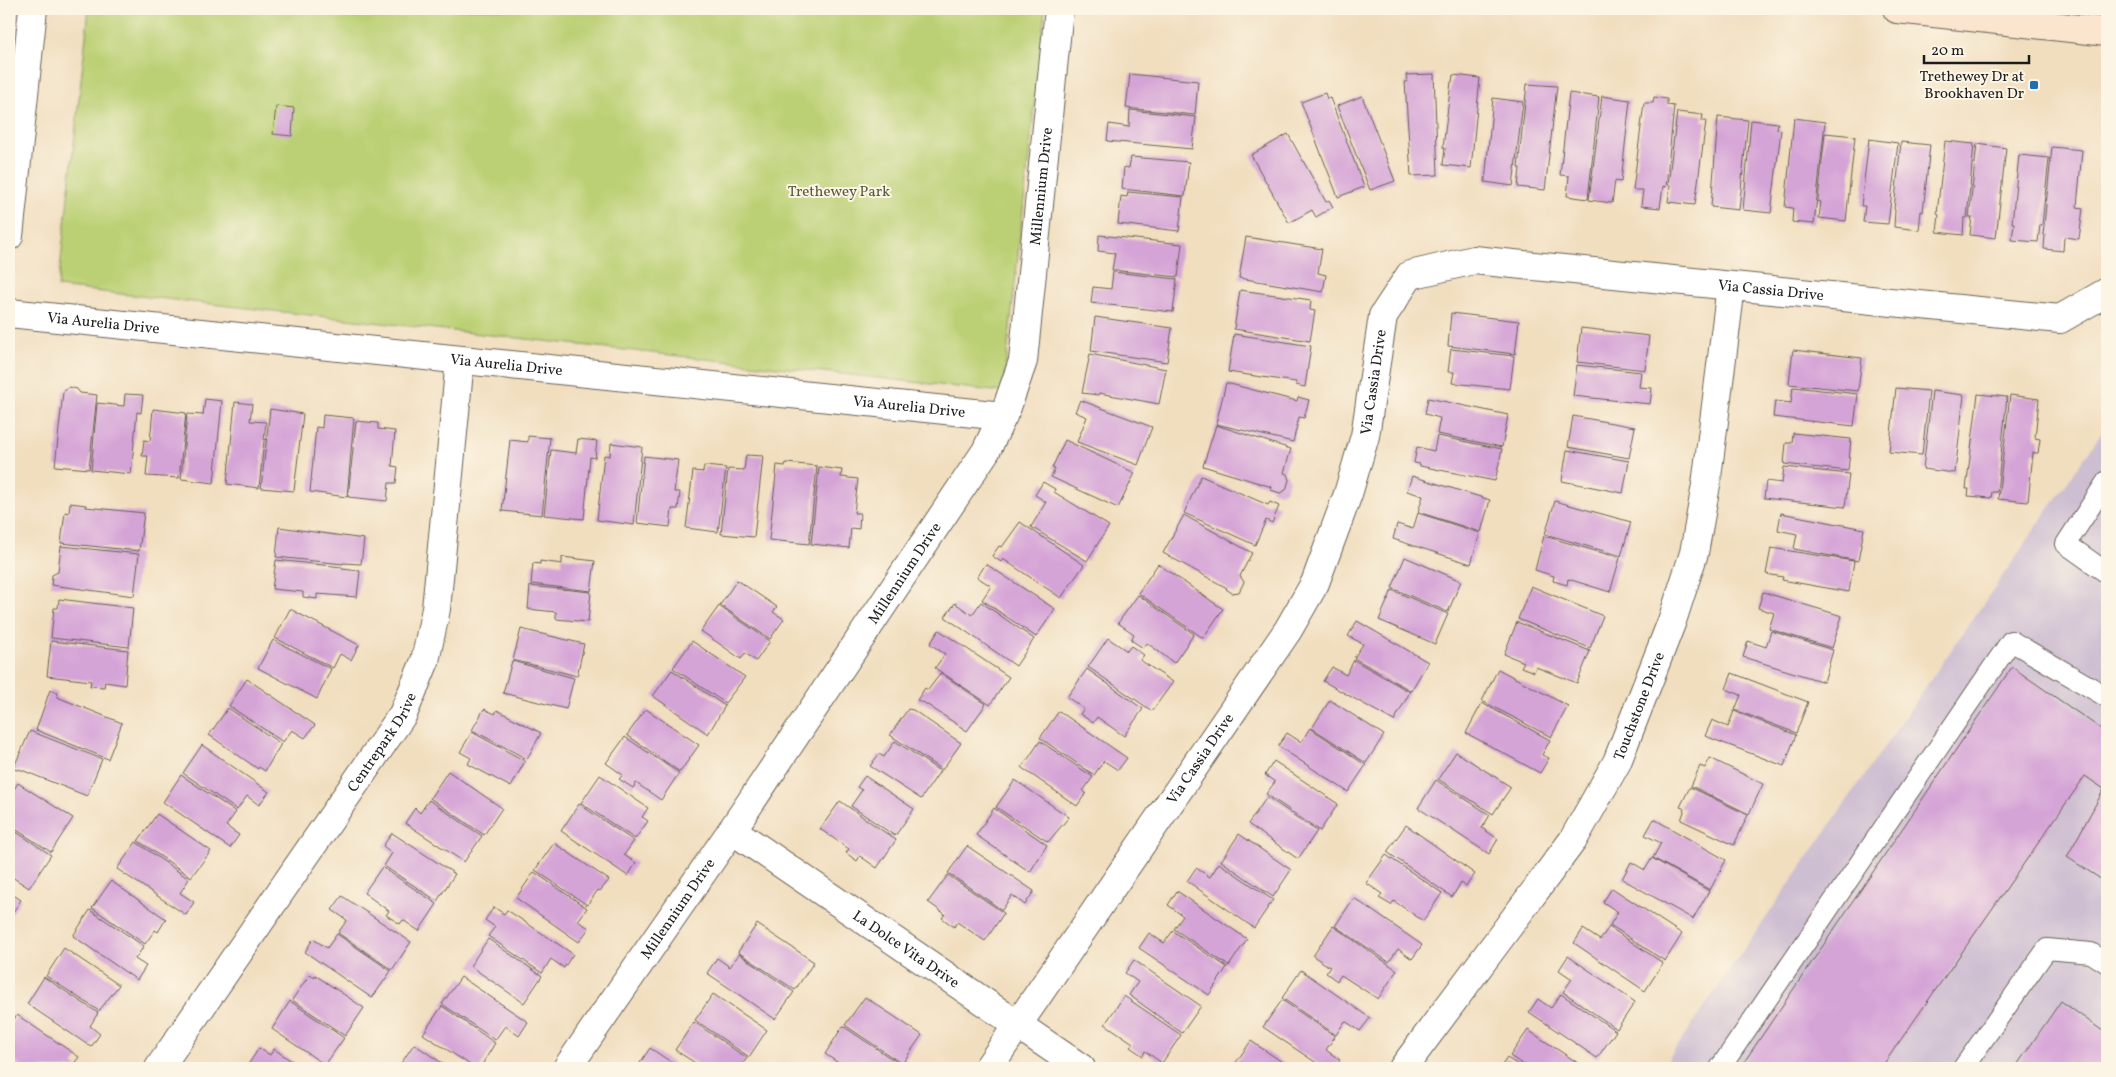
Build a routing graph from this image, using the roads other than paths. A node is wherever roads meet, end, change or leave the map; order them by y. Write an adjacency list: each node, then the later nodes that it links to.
1 (33, 9): 5 (street)
2 (1059, 9): 11 (street, Millennium Drive)
3 (1897, 9): 4 (main road)
4 (2107, 32)
5 (17, 96): 6 (street)
6 (9, 236)
7 (1731, 286): 8 (street, Via Cassia Drive); 17 (street, Via Cassia Drive); 22 (street, Touchstone Drive)
8 (2107, 292)
9 (9, 313): 10 (street, Via Aurelia Drive)
10 (460, 360): 11 (street, Via Aurelia Drive); 18 (street, Centrepark Drive)
11 (1003, 416): 15 (street, Millennium Drive)
12 (2107, 481): 13 (lane)
13 (2107, 573)
14 (2107, 697): 23 (lane)
15 (732, 830): 17 (street, La Dolce Vita Drive); 19 (street, Millennium Drive)
16 (2107, 963): 24 (lane)
17 (1018, 1025): 20 (street, Via Cassia Drive); 21 (street, La Dolce Vita Drive)
18 (159, 1068)
19 (567, 1068)
20 (988, 1068)
21 (1081, 1068)
22 (1403, 1068)
23 (1720, 1068)
24 (1963, 1068)

